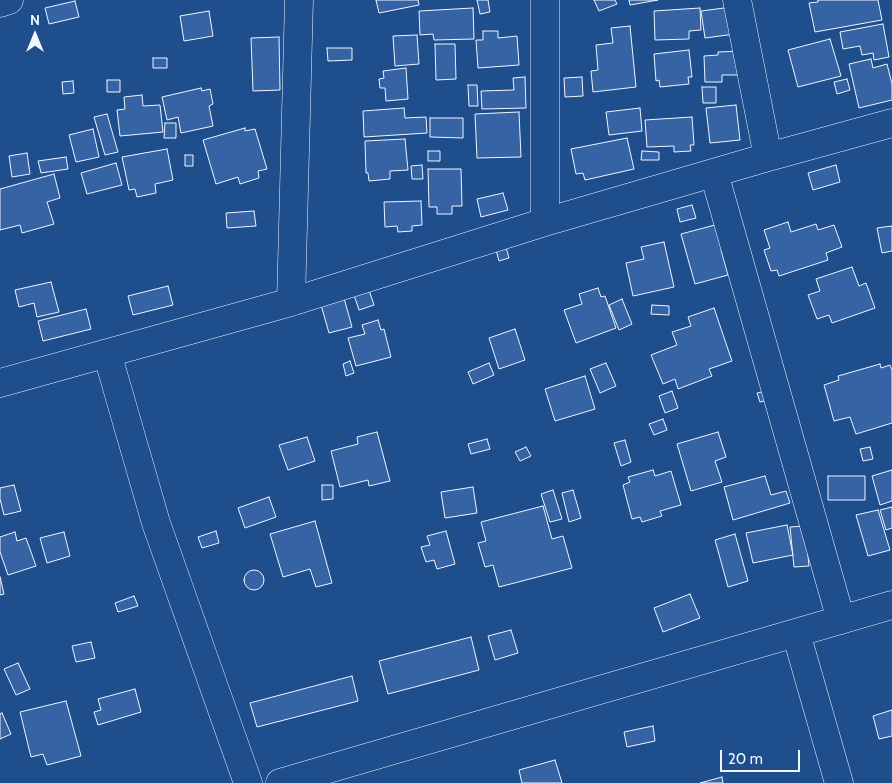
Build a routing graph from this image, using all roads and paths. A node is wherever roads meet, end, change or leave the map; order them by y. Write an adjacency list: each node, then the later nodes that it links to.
1 (9, 0): 5 (street)
2 (299, 0): 10 (street)
3 (545, 0): 9 (street)
4 (737, 0): 7 (street)
5 (0, 3)
6 (892, 123): 7 (street)
7 (768, 157): 8 (street)
8 (714, 173): 9 (street); 14 (street)
9 (545, 222): 10 (street)
10 (291, 302): 11 (street)
11 (107, 353): 12 (street); 16 (street)
12 (0, 383)
13 (892, 605): 14 (street)
14 (841, 620): 15 (street)
15 (796, 633): 17 (street); 18 (street)
16 (248, 783)
17 (280, 783)
18 (839, 783)

